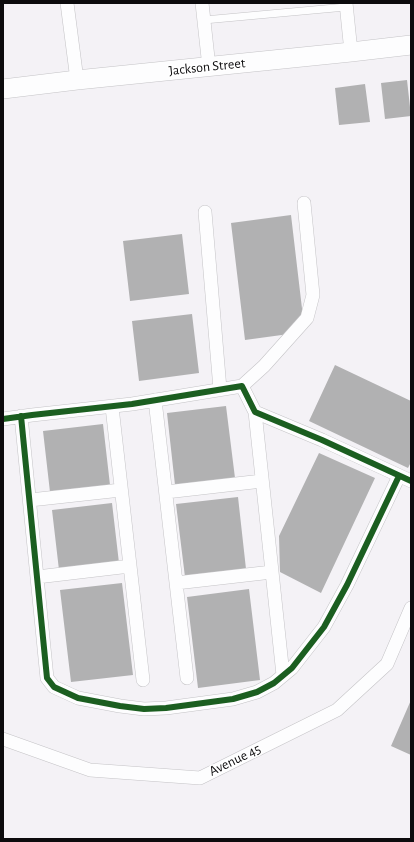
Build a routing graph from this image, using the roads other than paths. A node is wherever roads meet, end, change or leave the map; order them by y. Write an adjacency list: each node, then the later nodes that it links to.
1 (67, 3): 8 (street)
2 (202, 3): 4 (street)
3 (346, 5): 4 (lane); 6 (street)
4 (204, 20): 7 (street)
5 (411, 45): 6 (main road, Jackson Street)
6 (351, 52): 7 (main road, Jackson Street)
7 (209, 67): 8 (main road, Jackson Street)
8 (77, 80): 9 (main road, Jackson Street)
9 (3, 89)
10 (304, 203): 12 (street)
11 (205, 212): 13 (street)
12 (242, 386): 13 (street); 16 (street)
13 (220, 389): 14 (street)
14 (155, 400): 15 (street); 22 (street)
15 (112, 406): 17 (street); 21 (street)
16 (255, 412): 19 (street); 20 (street)
17 (21, 416): 18 (street); 23 (street)
18 (3, 419)
19 (405, 478): 29 (street)
20 (262, 481): 22 (street); 25 (street)
21 (121, 490): 23 (street); 24 (street)
22 (166, 492): 27 (street)
23 (30, 500): 26 (street)
24 (130, 566): 26 (street); 31 (street)
25 (272, 572): 27 (street); 29 (street)
26 (37, 577): 29 (street)
27 (176, 583): 30 (street)
28 (411, 608): 32 (street, Avenue 45)
29 (283, 676)
30 (187, 678)
31 (143, 680)
32 (3, 739)

